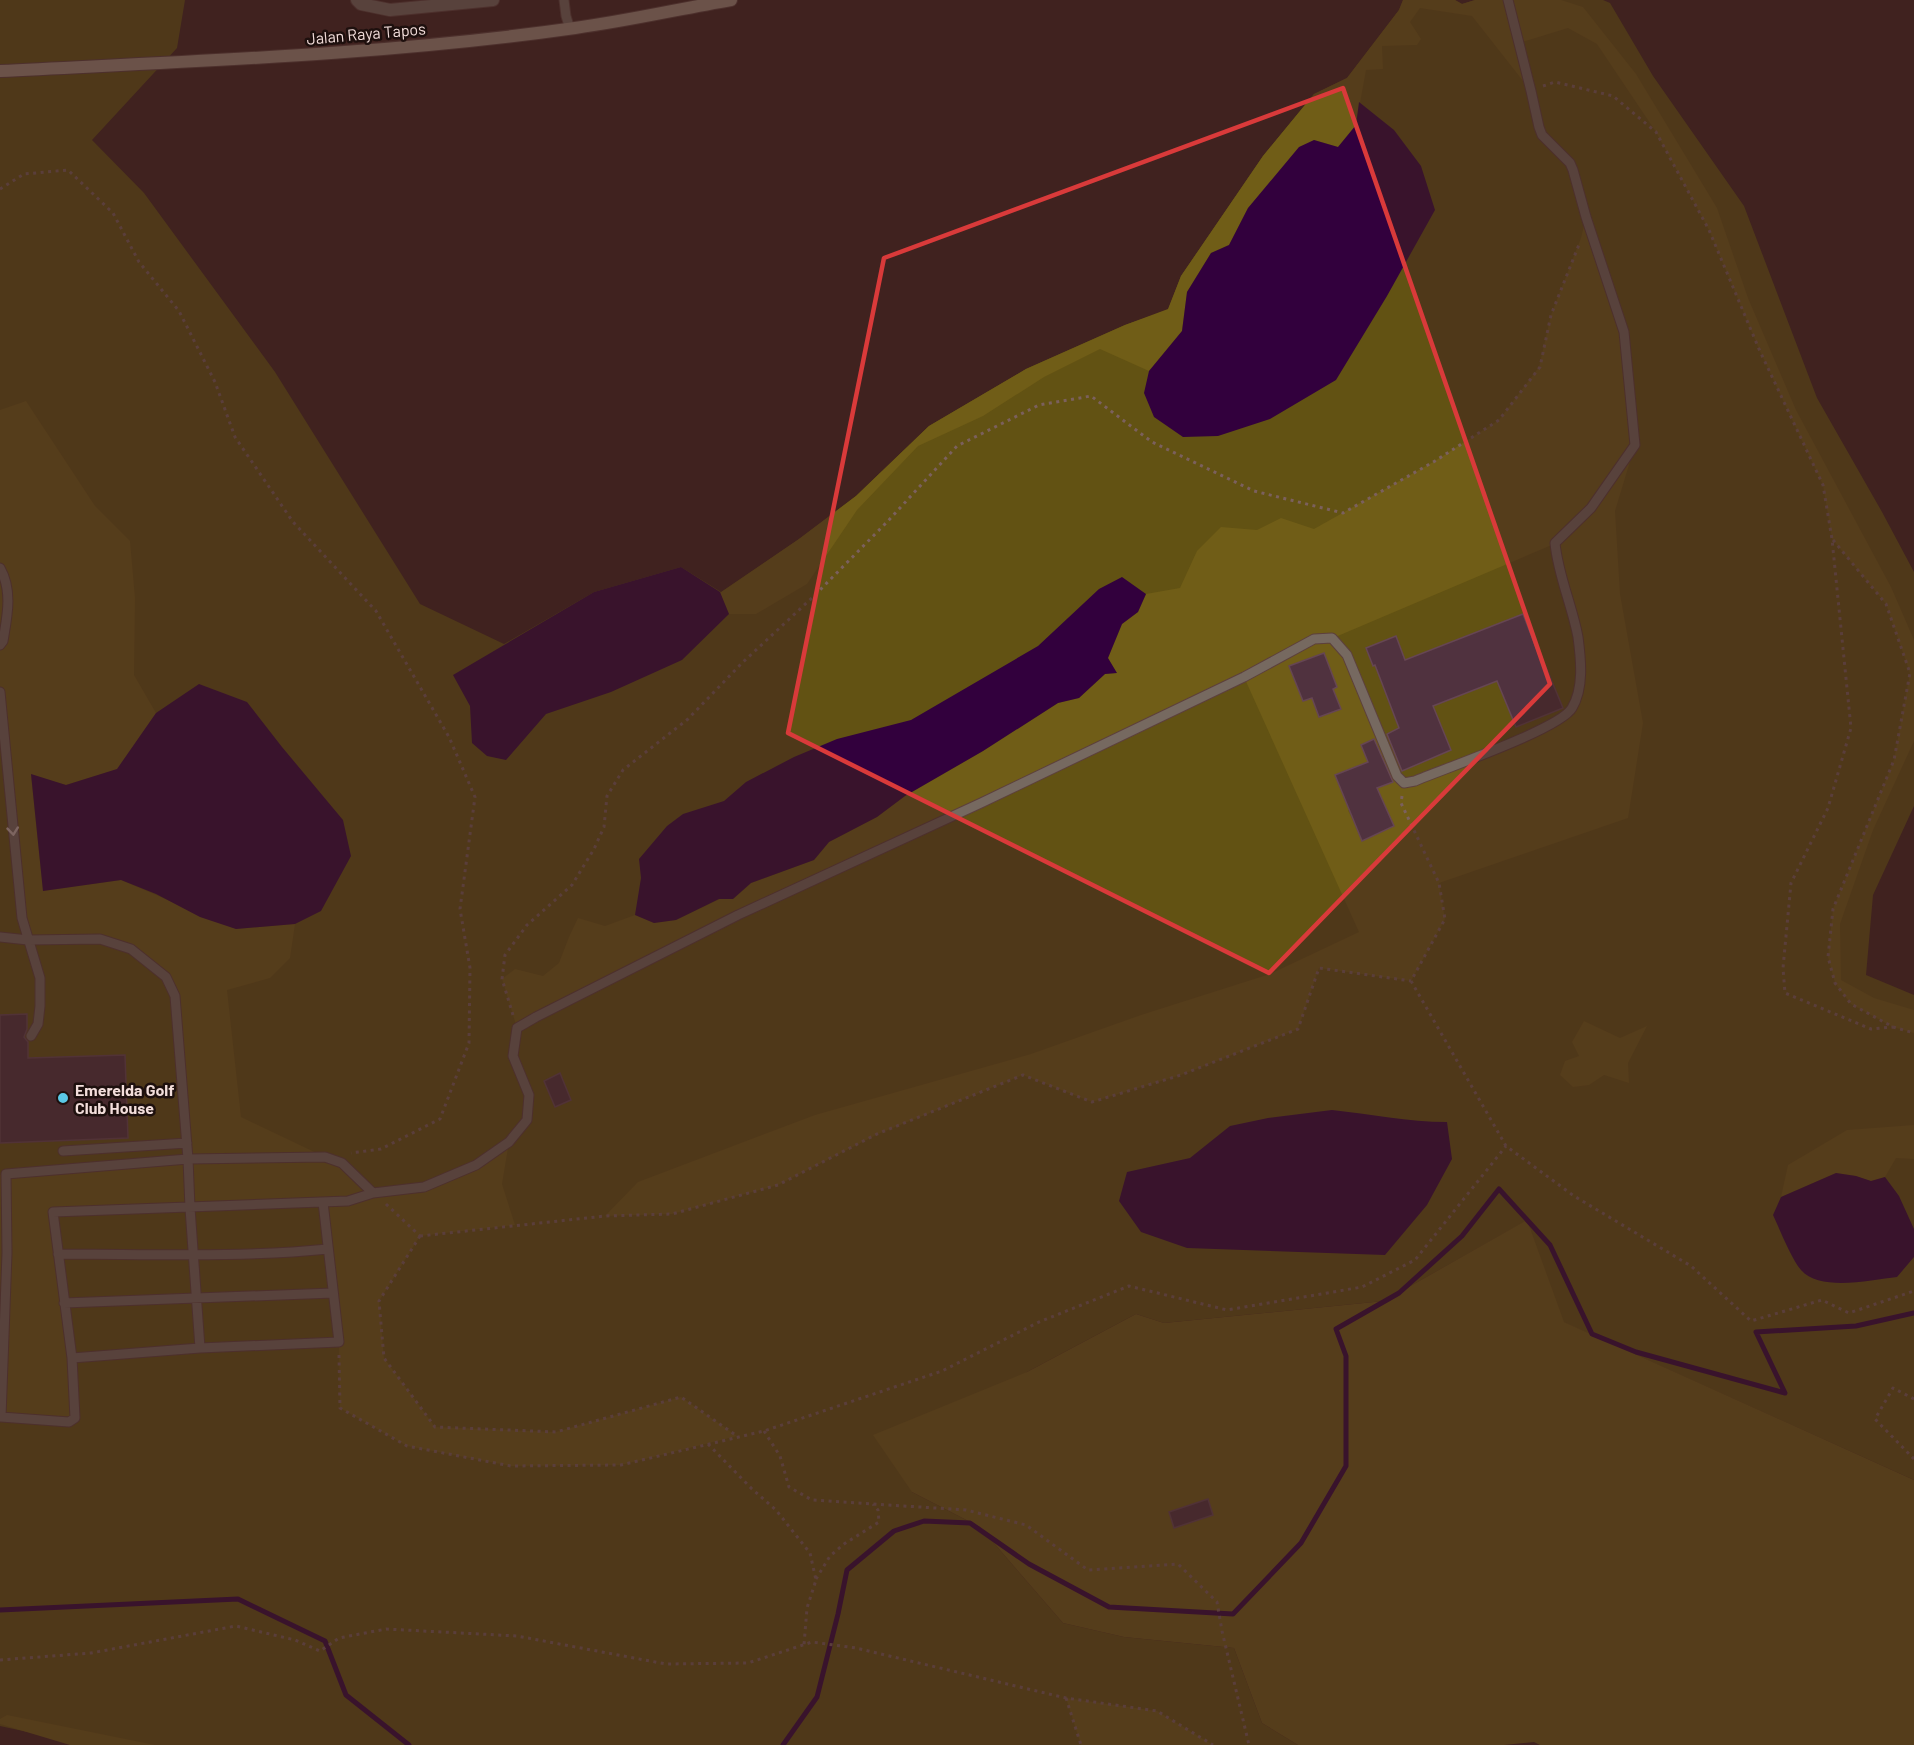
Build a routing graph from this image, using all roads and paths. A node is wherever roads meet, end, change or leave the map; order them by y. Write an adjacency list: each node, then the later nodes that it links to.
1 (357, 0): 2 (street)
2 (493, 0)
3 (564, 0): 6 (lane)
4 (731, 0): 6 (main road, Jalan Raya Tapos)
5 (1508, 0): 8 (lane)
6 (570, 29): 7 (main road, Jalan Raya Tapos)
7 (0, 71)
8 (1532, 91): 10 (lane); 11 (path)
9 (0, 189): 26 (path)
10 (1586, 217): 15 (lane); 20 (path)
11 (1832, 539): 19 (path); 19 (path)
12 (0, 568): 13 (lane)
13 (0, 645)
14 (0, 692): 17 (lane, one-way to 17)
15 (1404, 783): 18 (path); 20 (lane)
16 (0, 937): 17 (lane)
17 (28, 940): 22 (lane); 23 (lane)
18 (1411, 981): 24 (path); 31 (path)
19 (1893, 1027): 21 (path)
20 (517, 1028): 28 (lane)
21 (1914, 1032)
22 (31, 1036)
23 (187, 1143): 25 (lane); 27 (lane)
24 (1506, 1146): 35 (path); 43 (path)
25 (63, 1151)
26 (326, 1157): 27 (lane); 28 (lane)
27 (189, 1159): 30 (lane); 41 (lane)
28 (373, 1193): 29 (lane); 31 (path)
29 (323, 1202): 30 (lane); 32 (lane)
30 (190, 1208): 33 (lane); 34 (lane)
31 (420, 1236): 44 (path)
32 (328, 1249): 34 (lane); 36 (lane)
33 (58, 1254): 34 (lane); 38 (lane)
34 (193, 1254): 37 (lane)
35 (1914, 1291)
36 (333, 1293): 37 (lane); 39 (lane)
37 (197, 1299): 38 (lane); 40 (lane)
38 (64, 1303): 41 (lane)
39 (339, 1342): 40 (lane); 45 (path)
40 (200, 1348): 41 (lane)
41 (72, 1358)
42 (1914, 1400): 46 (path)
43 (764, 1431): 44 (path); 47 (path)
44 (737, 1436): 45 (path)
45 (708, 1444): 48 (path)
46 (1914, 1459)
47 (871, 1503): 48 (path); 54 (path)
48 (816, 1580): 49 (path)
49 (804, 1645): 50 (path); 51 (path)
50 (0, 1660)
51 (1066, 1698): 52 (path); 53 (path)
52 (1081, 1745)
53 (1213, 1745)
54 (1249, 1745)

